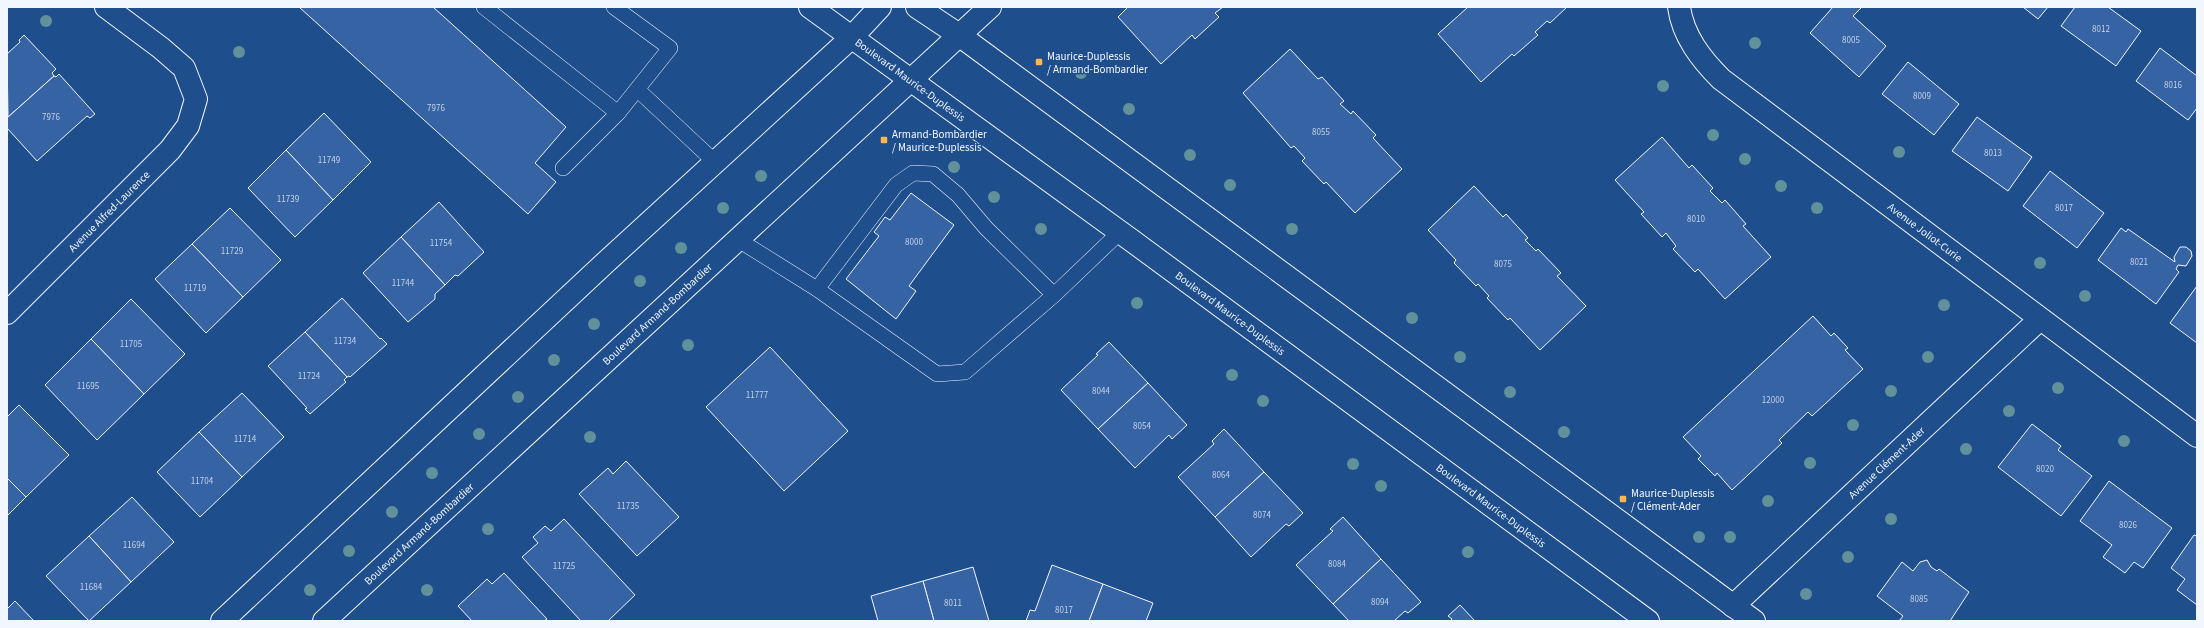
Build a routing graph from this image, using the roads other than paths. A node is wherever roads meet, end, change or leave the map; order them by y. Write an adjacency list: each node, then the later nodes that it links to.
1 (106, 7): 20 (street, Avenue Alfred-Laurence)
2 (484, 7): 13 (lane)
3 (614, 7): 12 (lane)
4 (810, 7): 10 (street, Boulevard Maurice-Duplessis)
5 (880, 7): 10 (street)
6 (917, 7): 9 (street)
7 (990, 7): 9 (street, Boulevard Armand-Bombardier)
8 (1679, 7): 21 (street, Avenue Joliot-Curie)
9 (959, 34): 11 (street, Boulevard Armand-Bombardier); 23 (street)
10 (852, 37): 11 (street, Boulevard Maurice-Duplessis); 14 (street)
11 (911, 79): 16 (street, Boulevard Maurice-Duplessis); 17 (street, Boulevard Armand-Bombardier)
12 (638, 90): 13 (lane); 14 (lane)
13 (618, 113): 15 (lane)
14 (715, 162): 24 (street)
15 (563, 168)
16 (1120, 232): 19 (lane); 26 (street, Boulevard Maurice-Duplessis)
17 (737, 239): 18 (lane); 25 (street, Boulevard Armand-Bombardier)
18 (817, 288): 19 (lane); 19 (lane)
19 (1054, 295)
20 (7, 313)
21 (2040, 319): 22 (street, Avenue Joliot-Curie); 23 (street, Avenue Clément-Ader)
22 (2197, 436)
23 (1734, 606): 27 (street)
24 (222, 621)
25 (324, 621)
26 (1648, 621)
27 (1754, 621)

